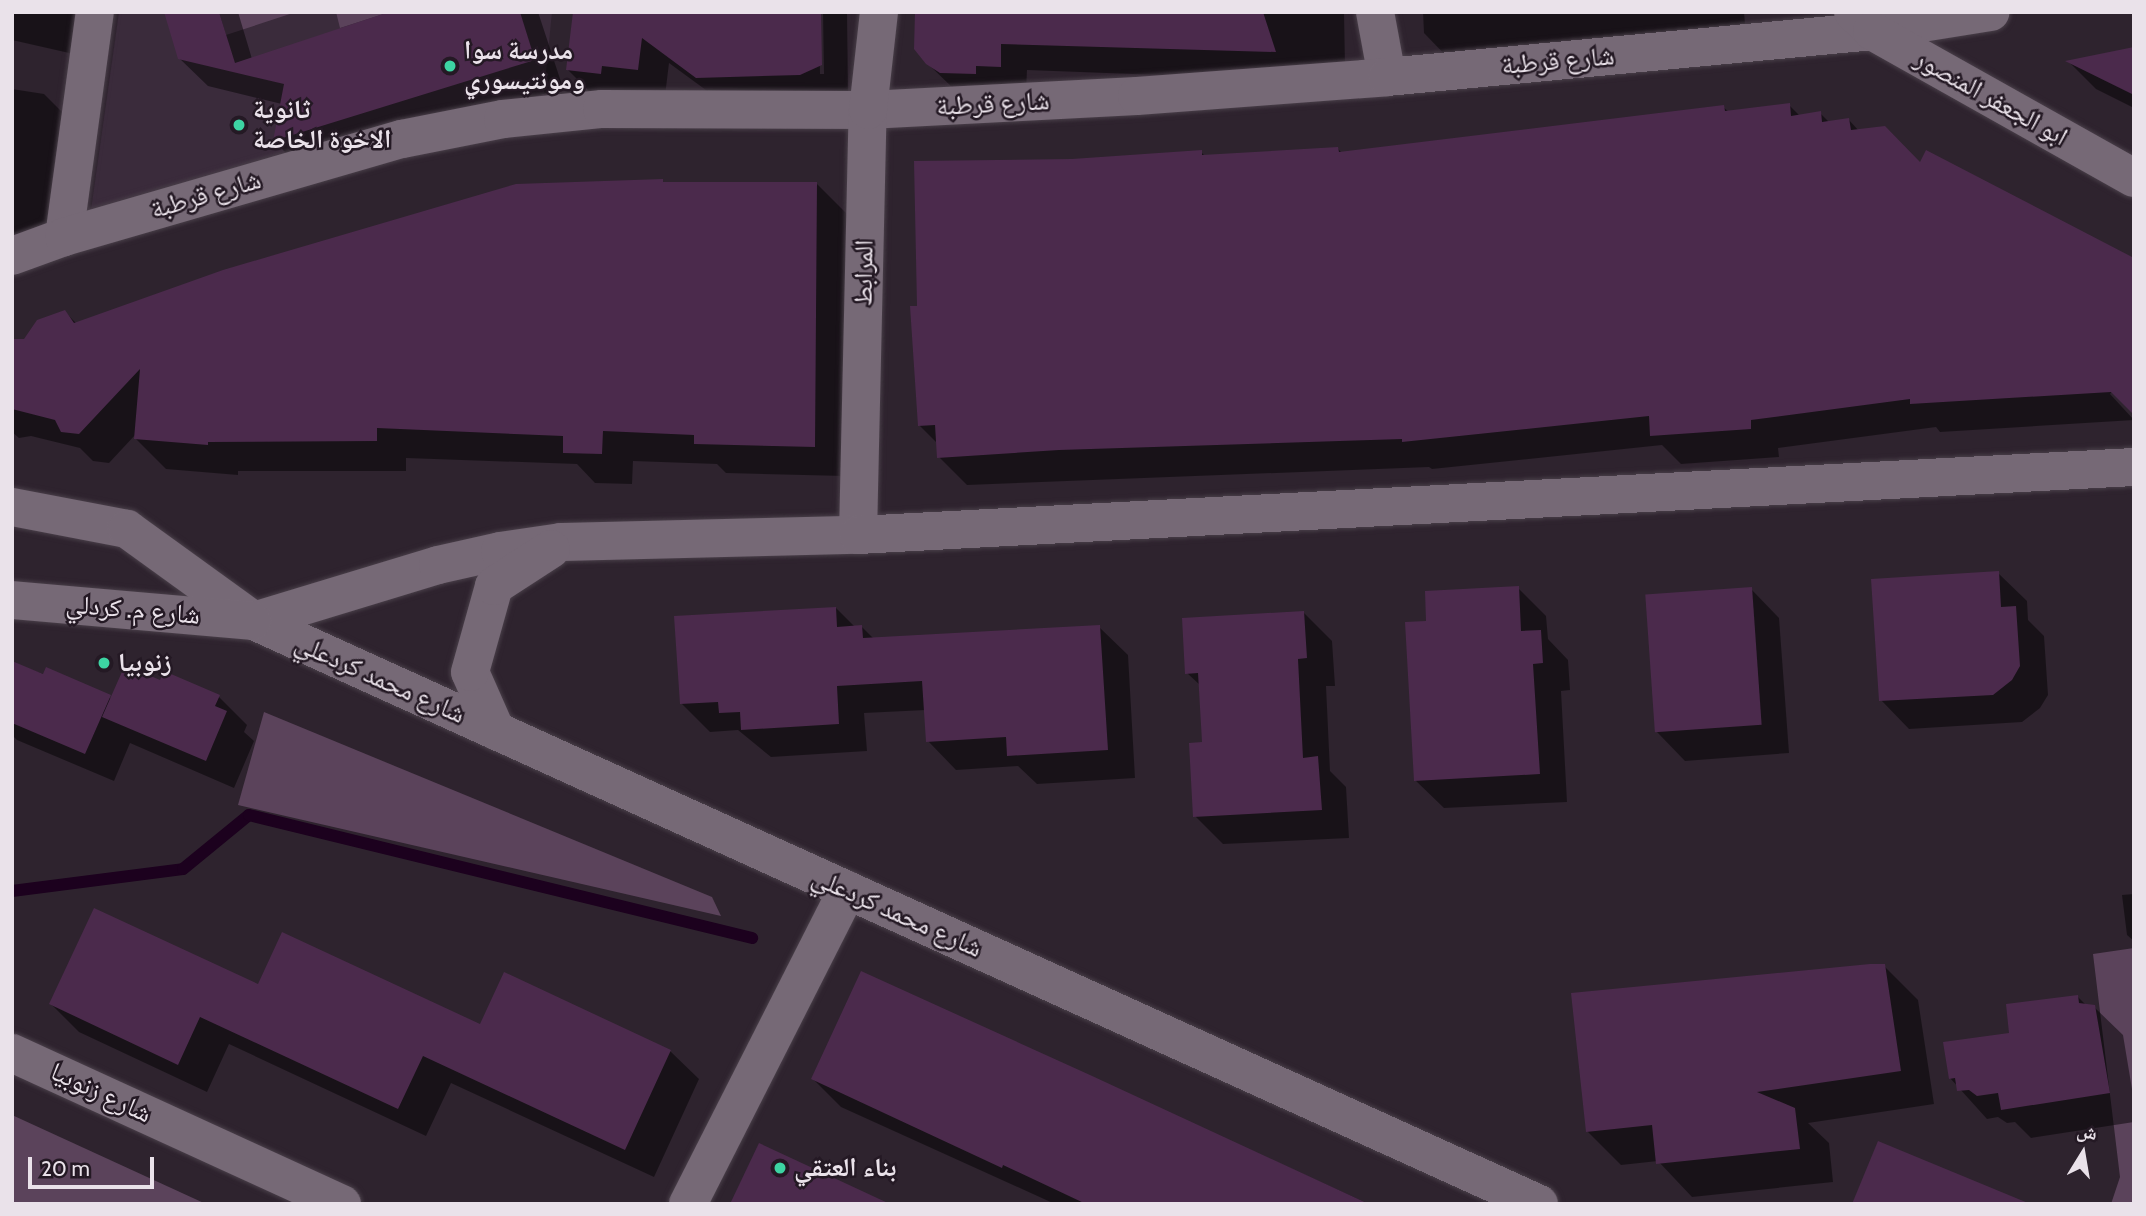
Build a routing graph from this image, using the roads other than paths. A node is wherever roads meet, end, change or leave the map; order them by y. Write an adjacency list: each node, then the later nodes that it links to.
1 (95, 12): 9 (street)
2 (879, 12): 7 (street, المرابط)
3 (1376, 12): 6 (street)
4 (1990, 12): 5 (street, شارع قرطبة)
5 (1862, 22): 6 (street, شارع قرطبة); 8 (street, ابو الجعفر المنصور)
6 (1387, 77): 7 (street, شارع قرطبة)
7 (868, 110): 9 (street, شارع قرطبة); 13 (street, المرابط)
8 (2134, 178)
9 (64, 237): 10 (street, شارع قرطبة)
10 (12, 256)
11 (2134, 467): 13 (street)
12 (12, 508): 16 (street)
13 (858, 535): 14 (street)
14 (561, 542): 16 (street); 17 (street)
15 (12, 600): 16 (street, شارع م. كردلي)
16 (254, 621): 17 (street, شارع محمد كردعلي)
17 (496, 731): 18 (street, شارع محمد كردعلي)
18 (847, 890): 21 (street); 22 (street, شارع محمد كردعلي)
19 (12, 1053): 20 (street, شارع زنوبيا)
20 (342, 1204)
21 (688, 1204)
22 (1539, 1204)

